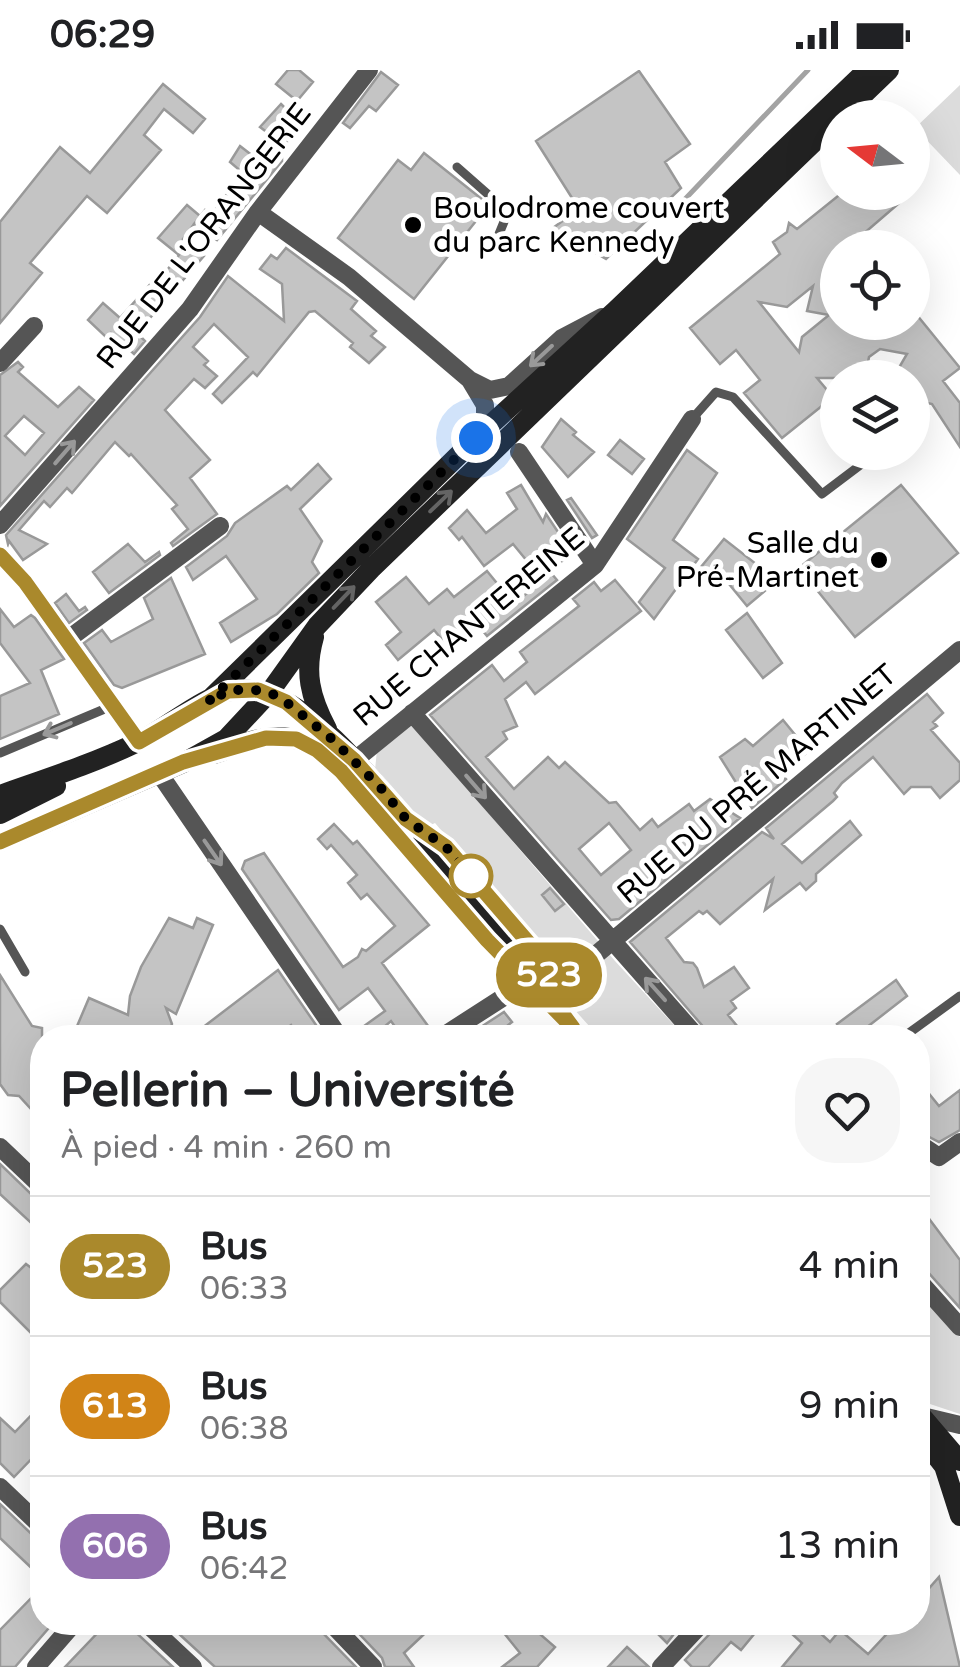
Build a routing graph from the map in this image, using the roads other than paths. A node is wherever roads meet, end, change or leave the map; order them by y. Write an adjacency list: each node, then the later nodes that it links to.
1 (369, 70): 7 (street, RUE DE L'ORANGERIE)
2 (867, 70): 9 (main road)
3 (888, 70): 4 (main road)
4 (857, 100)
5 (820, 135): 21 (main road, one-way to 5)
6 (457, 167): 8 (lane)
7 (258, 212): 12 (street); 17 (street, RUE DE L'ORANGERIE, one-way to 7)
8 (499, 234)
9 (614, 312): 12 (street, one-way to 12); 14 (main road)
10 (34, 326): 11 (street)
11 (0, 364)
12 (470, 380): 14 (street)
13 (692, 419): 16 (lane); 20 (street, RUE CHANTEREINE)
14 (476, 438): 25 (main road)
15 (519, 452): 20 (street)
16 (854, 470)
17 (0, 525)
18 (220, 526): 22 (street)
19 (0, 555): 22 (street)
20 (594, 565): 27 (street, RUE CHANTEREINE)
21 (317, 626): 24 (main road); 28 (main road)
22 (67, 640): 26 (street)
23 (960, 650): 39 (street, RUE DU PRÉ MARTINET)
24 (269, 692): 25 (main road); 28 (main road); 32 (main road)
25 (208, 702): 29 (main road)
26 (114, 705): 29 (street); 30 (lane, one-way to 30)
27 (412, 713): 33 (street, RUE CHANTEREINE); 39 (street, one-way to 39)
28 (332, 739): 33 (main road)
29 (139, 742): 31 (main road); 34 (main road)
30 (0, 753)
31 (110, 755): 35 (main road); 36 (main road)
32 (183, 762): 33 (main road); 34 (main road)
33 (348, 766): 41 (main road); 41 (main road)
34 (159, 772): 37 (main road); 43 (street, one-way to 43)
35 (0, 797)
36 (0, 814)
37 (0, 842)
38 (0, 930): 40 (lane)
39 (611, 941): 41 (street, RUE DU PRÉ MARTINET); 46 (street, one-way to 39)
40 (26, 972)
41 (538, 988): 44 (street, RUE DU PRÉ MARTINET); 45 (main road)
42 (960, 996): 47 (lane)
43 (331, 1025)
44 (465, 1025)
45 (570, 1025)
46 (686, 1025)
47 (920, 1025)
48 (960, 1142): 50 (street)
49 (0, 1148): 51 (street)
50 (930, 1151)
51 (30, 1176)
52 (930, 1293): 53 (street)
53 (960, 1327)
54 (930, 1426): 56 (street)
55 (930, 1426): 56 (street)
56 (960, 1426)
57 (930, 1432): 59 (main road)
58 (930, 1438): 62 (main road)
59 (960, 1460)
60 (0, 1486): 61 (street)
61 (30, 1515)
62 (960, 1516)
63 (64, 1635): 67 (street)
64 (159, 1635): 68 (street)
65 (342, 1635): 69 (street)
66 (692, 1635): 70 (street)
67 (36, 1667)
68 (193, 1667)
69 (373, 1667)
70 (661, 1667)

